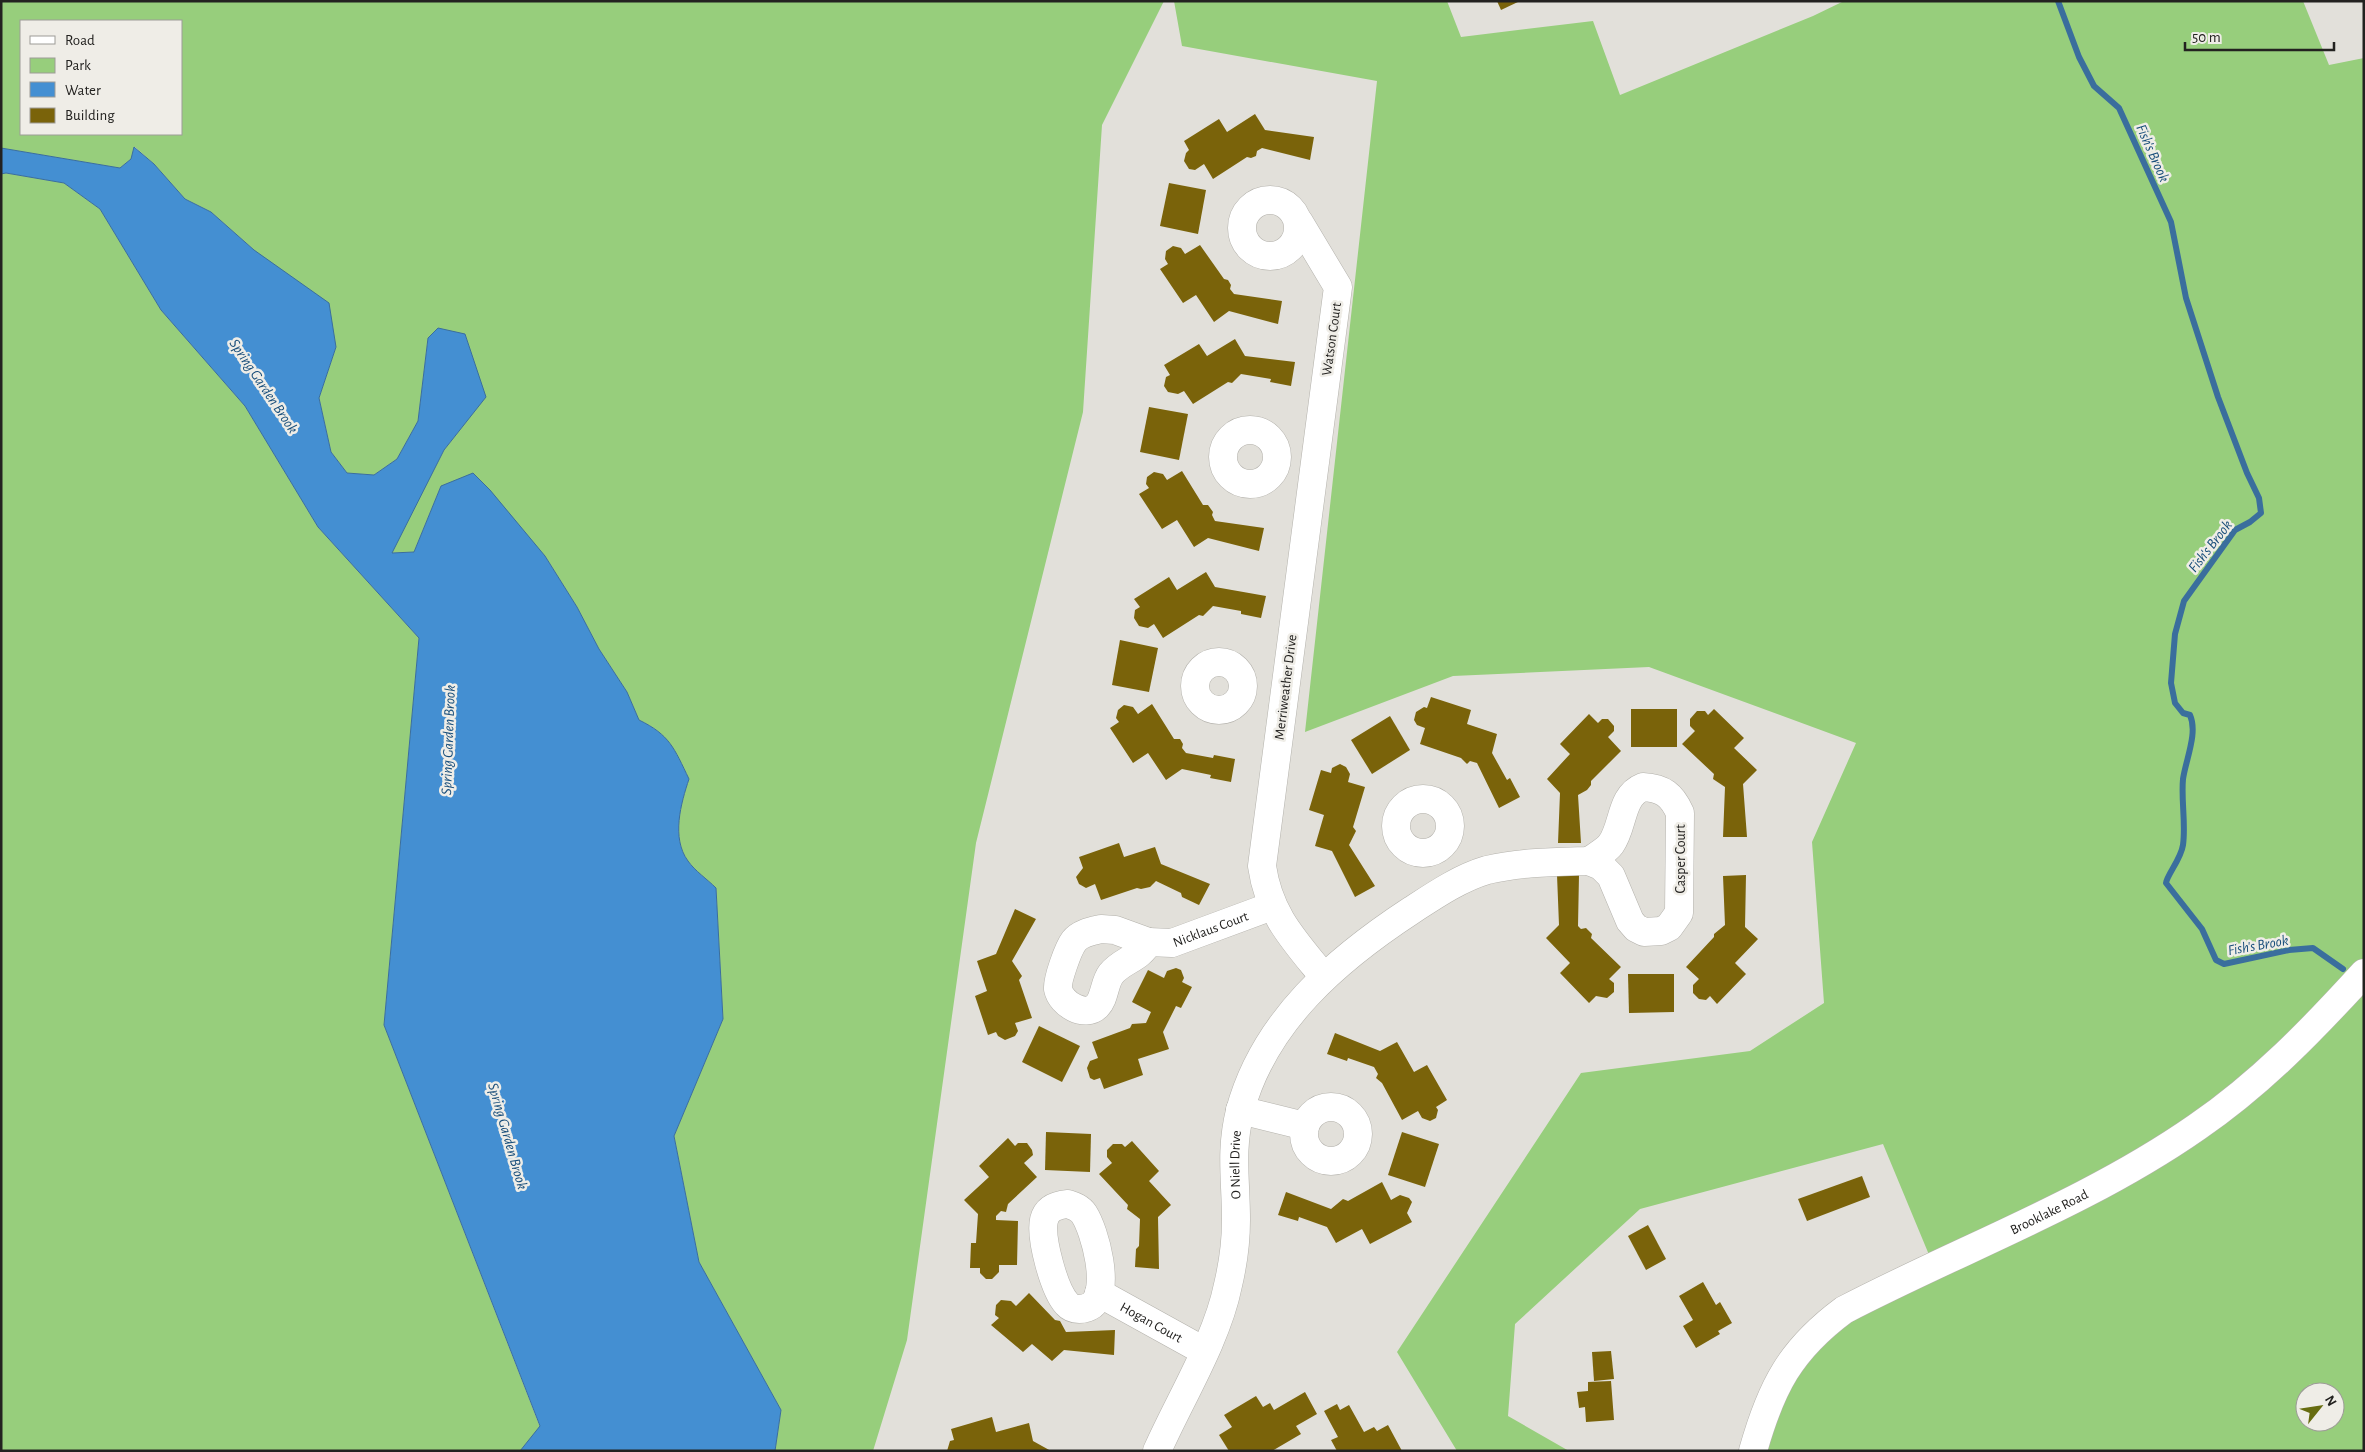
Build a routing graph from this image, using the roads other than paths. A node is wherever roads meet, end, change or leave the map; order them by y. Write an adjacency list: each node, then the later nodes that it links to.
1 (1299, 222): 3 (street, Watson Court)
2 (1277, 462): 3 (street)
3 (1314, 467): 5 (street, Merriweather Drive)
4 (1244, 690): 5 (street)
5 (1284, 695): 9 (street, Merriweather Drive)
6 (1440, 848): 8 (street)
7 (1589, 861): 7 (street, Casper Court); 8 (street)
8 (1459, 882): 12 (street)
9 (1272, 906): 10 (street, Nicklaus Court); 12 (street)
10 (1148, 942)
11 (2364, 973): 18 (street, Brooklake Road)
12 (1324, 977): 13 (street, O Niell Drive)
13 (1240, 1110): 14 (street); 16 (street, O Niell Drive)
14 (1305, 1126)
15 (1098, 1293): 16 (street, Hogan Court)
16 (1204, 1351): 17 (street, O Niell Drive)
17 (1157, 1451)
18 (1753, 1451)

